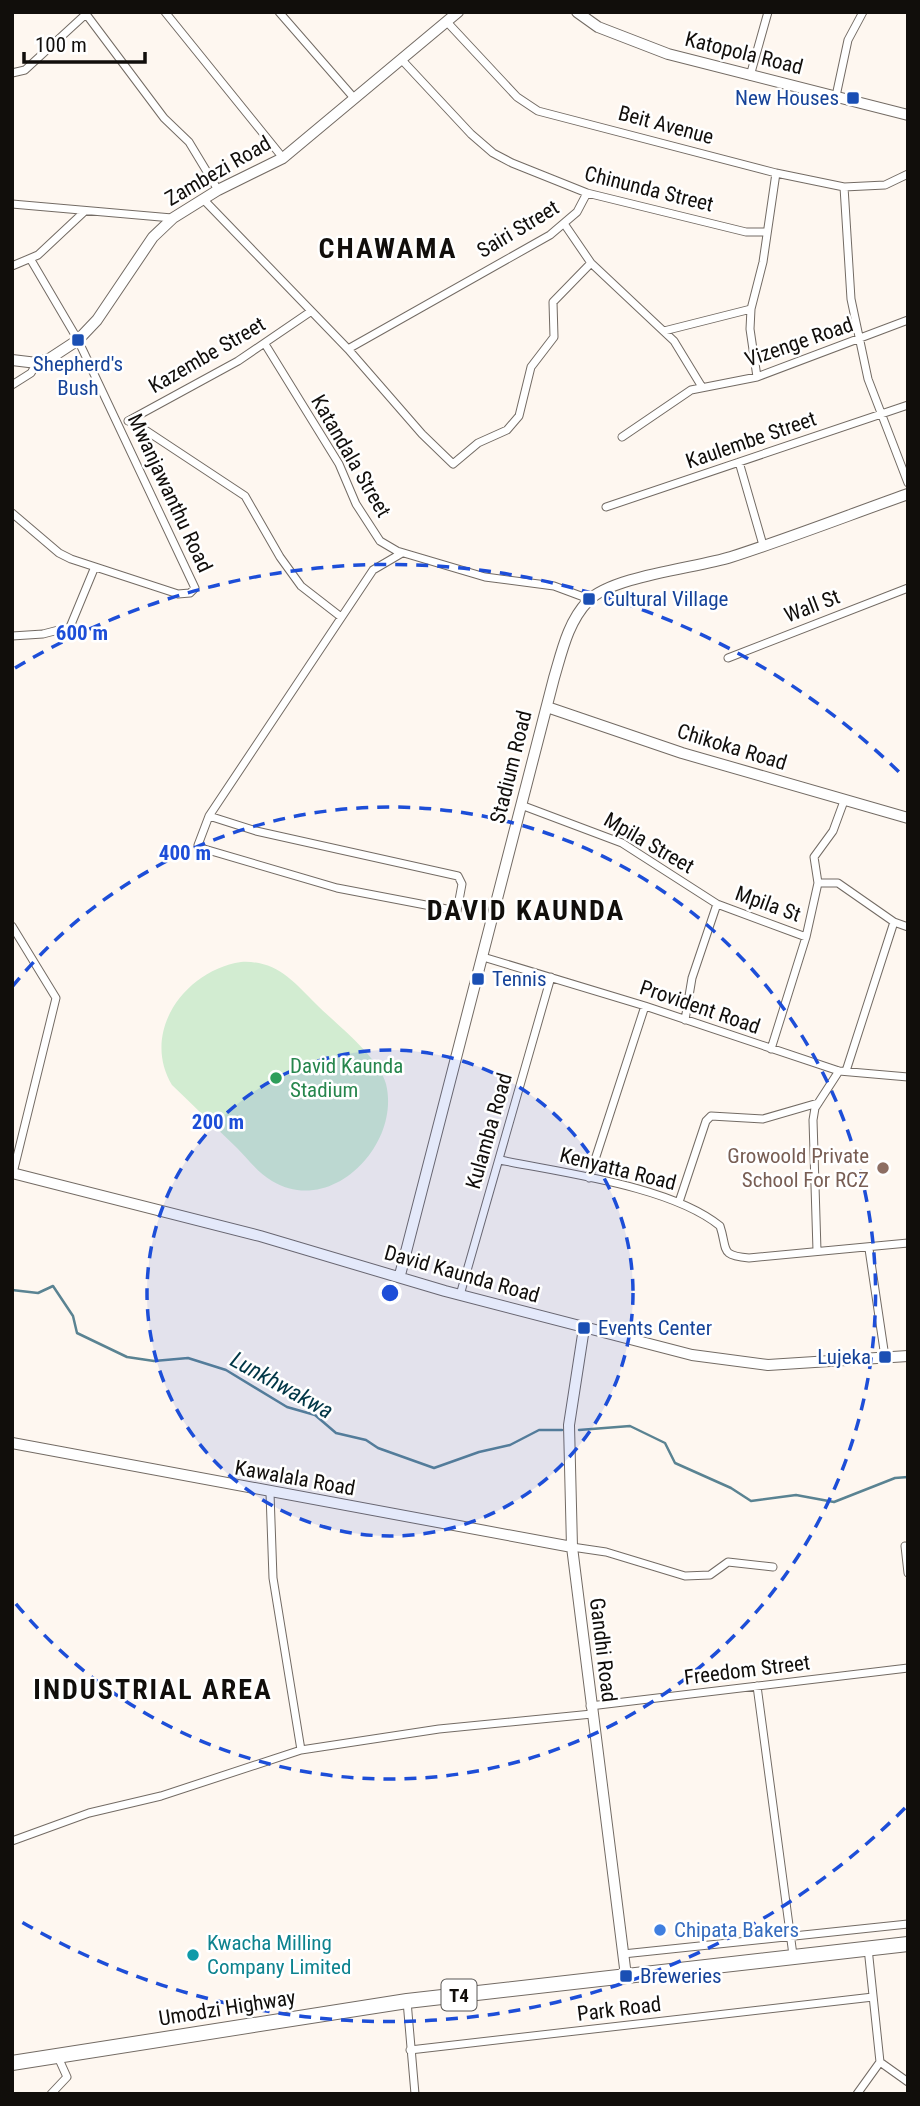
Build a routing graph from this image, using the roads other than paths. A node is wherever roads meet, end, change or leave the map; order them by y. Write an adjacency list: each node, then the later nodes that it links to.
1 (166, 12): 15 (street)
2 (279, 12): 13 (street)
3 (458, 12): 8 (street, Zambezi Road)
4 (577, 12): 11 (street, Katopola Road)
5 (768, 12): 11 (street)
6 (863, 12): 12 (street)
7 (86, 13): 10 (street); 19 (street)
8 (447, 22): 9 (street, Zambezi Road); 16 (street, Beit Avenue)
9 (401, 60): 13 (street, Zambezi Road); 20 (street, Chinunda Street)
10 (12, 73)
11 (750, 76): 12 (street, Katopola Road)
12 (836, 96): 14 (street, Katopola Road)
13 (354, 97): 15 (street, Zambezi Road)
14 (908, 115)
15 (283, 158): 19 (street, Zambezi Road)
16 (776, 173): 18 (street, Beit Avenue); 26 (street)
17 (908, 174): 18 (street, Beit Avenue)
18 (844, 187): 34 (street)
19 (218, 190): 21 (street, Zambezi Road)
20 (587, 193): 25 (street, Sairi Street); 26 (street, Chinunda Street)
21 (203, 198): 24 (street, Zambezi Road); 31 (street)
22 (12, 204): 23 (street)
23 (85, 211): 24 (street); 27 (street)
24 (173, 218): 35 (street, Zambezi Road)
25 (565, 225): 28 (street); 37 (street, Sairi Street)
26 (767, 232): 30 (street)
27 (31, 260): 29 (street); 35 (street, Mwanjawanthu Road)
28 (591, 263): 33 (street); 37 (street)
29 (12, 266)
30 (751, 309): 33 (street); 40 (street)
31 (310, 312): 36 (street, Kazembe Street); 37 (street)
32 (908, 320): 34 (street, Vizenge Road)
33 (664, 331): 42 (street)
34 (860, 339): 40 (street, Vizenge Road); 44 (street)
35 (78, 341): 39 (street, Zambezi Road); 46 (street, Mwanjawanthu Road)
36 (265, 344): 45 (street, Kazembe Street); 54 (street, Katandala Street)
37 (348, 349)
38 (12, 360): 39 (street)
39 (37, 363): 41 (street)
40 (757, 377): 42 (street, Vizenge Road)
41 (12, 385)
42 (702, 387): 47 (street, Vizenge Road)
43 (908, 405): 44 (street, Kaulembe Street)
44 (881, 414): 48 (street, Kaulembe Street); 49 (street)
45 (130, 420): 46 (street, Kazembe Street); 58 (street)
46 (120, 426): 55 (street, Mwanjawanthu Road)
47 (622, 436)
48 (739, 462): 51 (street, Kaulembe Street); 53 (street)
49 (908, 483)
50 (908, 494): 53 (street)
51 (606, 507)
52 (12, 513): 55 (street, Mwanjawanthu Road)
53 (763, 545): 57 (street)
54 (402, 553): 57 (street, Katandala Street); 58 (street)
55 (94, 569): 59 (street)
56 (908, 588): 60 (street, Wall St)
57 (589, 599): 61 (street, Stadium Road)
58 (341, 617): 64 (street)
59 (12, 636)
60 (728, 658)
61 (547, 707): 62 (street, Chikoka Road); 63 (street, Stadium Road)
62 (844, 801): 65 (street, Chikoka Road); 66 (street)
63 (521, 806): 67 (street, Mpila Street); 72 (street, Stadium Road)
64 (209, 816): 64 (street)
65 (908, 818)
66 (818, 883): 68 (street); 71 (street)
67 (717, 905): 71 (street, Mpila St); 75 (street)
68 (894, 922): 70 (street); 77 (street)
69 (12, 926): 81 (street)
70 (908, 928)
71 (807, 937): 76 (street)
72 (483, 957): 73 (street, Provident Road); 87 (street, Stadium Road)
73 (551, 977): 74 (street, Provident Road); 80 (street, Kulamba Road)
74 (645, 1006): 75 (street, Provident Road); 82 (street)
75 (685, 1020): 76 (street, Provident Road)
76 (771, 1049): 77 (street, Provident Road)
77 (843, 1071): 78 (street, Provident Road); 79 (street)
78 (908, 1077)
79 (818, 1103): 83 (street); 86 (street)
80 (500, 1160): 82 (street, Kenyatta Road); 88 (street, Kulamba Road)
81 (13, 1173): 87 (street, David Kaunda Road)
82 (589, 1178): 83 (street, Kenyatta Road)
83 (678, 1202): 86 (street, Kenyatta Road)
84 (908, 1243): 85 (street, Kenyatta Road)
85 (869, 1249): 86 (street, Kenyatta Road); 91 (street)
86 (817, 1251)
87 (400, 1275): 88 (street, David Kaunda Road)
88 (460, 1295): 89 (street, David Kaunda Road)
89 (584, 1328): 91 (street, David Kaunda Road); 95 (street, Gandhi Road)
90 (908, 1356): 91 (street, David Kaunda Road)
91 (885, 1357)
92 (12, 1443): 93 (street, Kawalala Road)
93 (270, 1493): 95 (street, Kawalala Road); 101 (street)
94 (905, 1546): 97 (street)
95 (572, 1547): 96 (street); 100 (street, Gandhi Road)
96 (773, 1567)
97 (908, 1573)
98 (908, 1668): 99 (street, Freedom Street)
99 (757, 1686): 100 (street, Freedom Street); 104 (street)
100 (591, 1710): 101 (street, Freedom Street); 107 (street, Gandhi Road)
101 (301, 1751): 102 (street, Freedom Street)
102 (12, 1841)
103 (908, 1924): 104 (street)
104 (791, 1937): 107 (street); 108 (street)
105 (908, 1944): 106 (highway, Umodzi Highway / T4)
106 (868, 1947): 108 (highway, Umodzi Highway / T4); 110 (street)
107 (623, 1954): 109 (street, Gandhi Road)
108 (793, 1955): 109 (highway, Umodzi Highway / T4)
109 (626, 1976): 111 (highway, Umodzi Highway / T4)
110 (873, 1997): 112 (street, Park Road); 114 (street)
111 (407, 2001): 112 (street); 113 (highway, Umodzi Highway / T4)
112 (410, 2050): 118 (street)
113 (58, 2056): 115 (highway, Umodzi Highway / T4); 117 (street)
114 (880, 2062): 116 (street); 119 (street)
115 (12, 2063)
116 (908, 2082)
117 (51, 2094)
118 (415, 2094)
119 (856, 2094)

